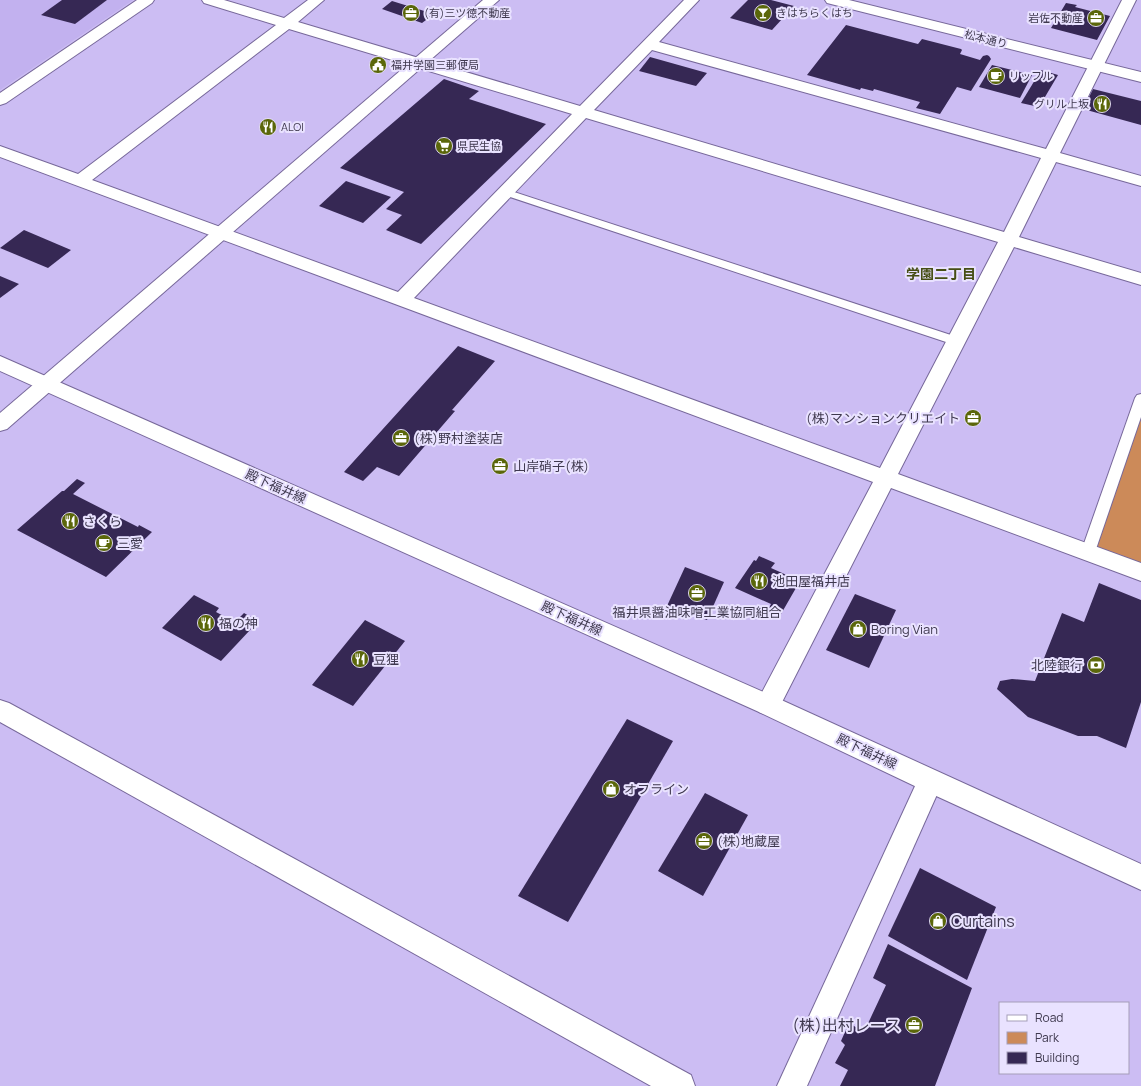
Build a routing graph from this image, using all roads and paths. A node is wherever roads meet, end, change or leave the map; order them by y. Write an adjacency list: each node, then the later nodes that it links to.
1 (147, 0): 13 (street)
2 (209, 0): 8 (street)
3 (317, 0): 8 (street)
4 (492, 0): 10 (street)
5 (692, 0): 9 (street)
6 (832, 0): 11 (street, 松本通り)
7 (1129, 0): 11 (street)
8 (287, 23): 10 (street); 17 (street)
9 (649, 44): 14 (street); 16 (street)
10 (419, 62): 14 (street); 20 (street)
11 (1096, 66): 12 (street, 松本通り); 16 (street)
12 (1141, 77)
13 (0, 100)
14 (584, 111): 19 (street); 21 (street)
15 (0, 151): 17 (street)
16 (1050, 156): 18 (street); 21 (street)
17 (80, 181): 20 (street)
18 (1141, 181)
19 (505, 192): 23 (street); 24 (lane)
20 (221, 234): 23 (street); 26 (street)
21 (1009, 239): 22 (street); 24 (street)
22 (1141, 279)
23 (401, 300): 29 (street)
24 (956, 341): 29 (street)
25 (0, 363): 26 (street, 殿下福井線)
26 (47, 384): 28 (street); 32 (street, 殿下福井線)
27 (1141, 398): 30 (lane)
28 (0, 424)
29 (886, 478): 30 (street); 32 (street)
30 (1088, 552): 31 (street)
31 (1141, 572)
32 (768, 705): 34 (street, 殿下福井線)
33 (0, 710): 36 (street)
34 (930, 781): 35 (street, 殿下福井線); 37 (street)
35 (1141, 878)
36 (680, 1086)
37 (792, 1086)

